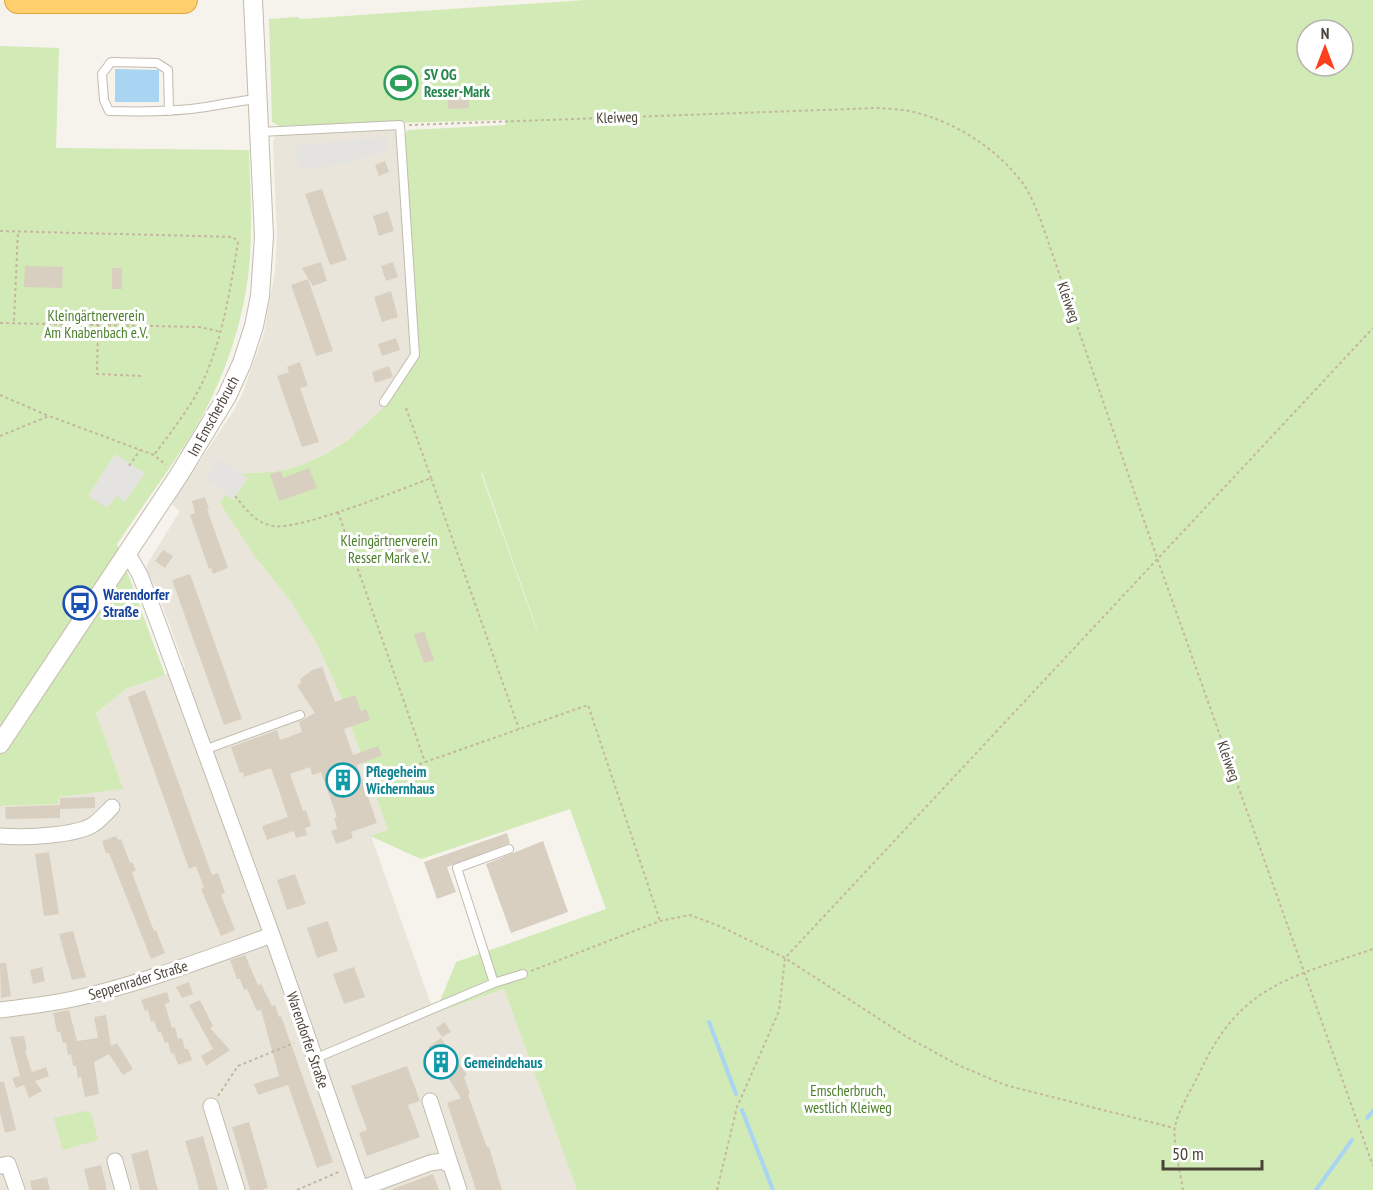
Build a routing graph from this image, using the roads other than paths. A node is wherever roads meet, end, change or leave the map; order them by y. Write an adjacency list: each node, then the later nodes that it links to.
1 (18, 0): 2 (highway)
2 (184, 0)
3 (253, 0): 4 (street, Im Emscherbruch)
4 (258, 99): 5 (lane); 6 (street, Im Emscherbruch)
5 (169, 111): 5 (lane)
6 (259, 132): 7 (lane); 8 (street, Im Emscherbruch)
7 (384, 402)
8 (128, 554): 10 (street, Im Emscherbruch); 11 (street, Warendorfer Straße)
9 (300, 715): 11 (lane)
10 (0, 744)
11 (204, 750): 15 (street, Warendorfer Straße)
12 (112, 807): 13 (street)
13 (0, 836)
14 (509, 849): 17 (lane)
15 (272, 935): 18 (street, Seppenrader Straße); 19 (street, Warendorfer Straße)
16 (523, 974): 17 (lane)
17 (494, 983): 19 (lane)
18 (0, 1010)
19 (314, 1059): 25 (street, Warendorfer Straße)
20 (430, 1101): 24 (street)
21 (212, 1106): 28 (street)
22 (115, 1161): 27 (street)
23 (0, 1166): 26 (street)
24 (451, 1166): 25 (street); 29 (street)
25 (360, 1189)
26 (17, 1190)
27 (123, 1190)
28 (237, 1190)
29 (459, 1190)

